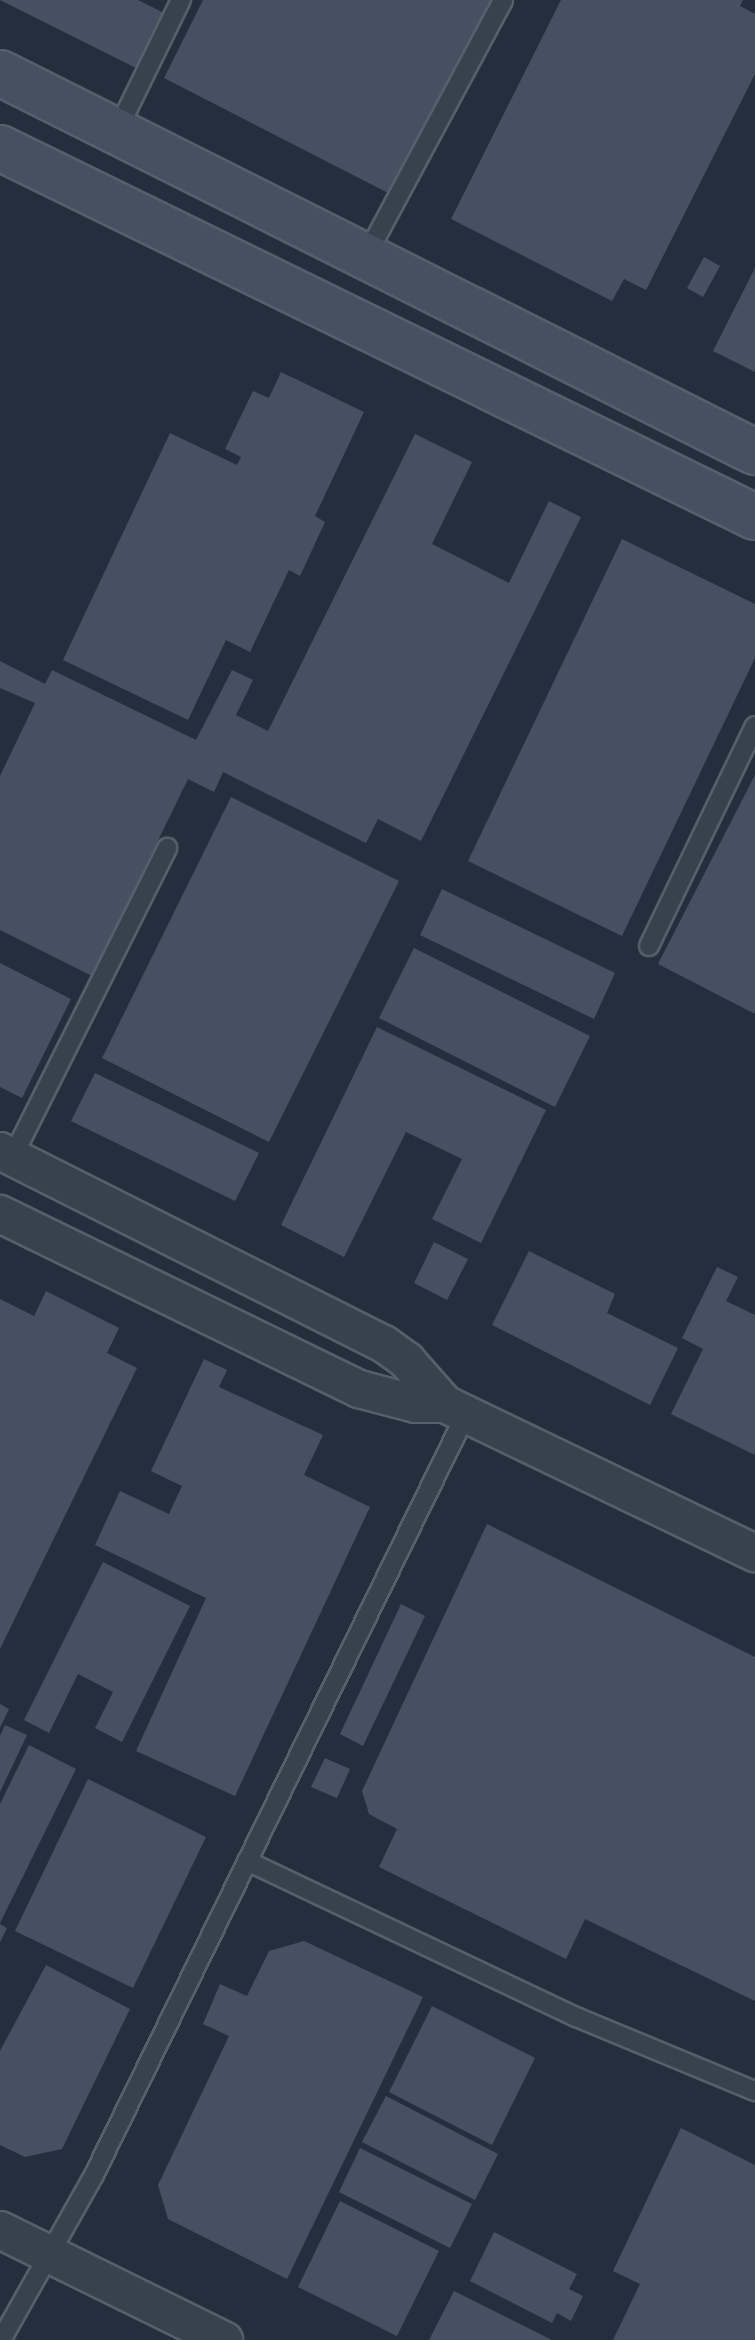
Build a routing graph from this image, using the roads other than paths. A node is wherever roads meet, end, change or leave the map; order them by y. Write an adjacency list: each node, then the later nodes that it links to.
1 (181, 0): 4 (lane)
2 (503, 0): 6 (lane)
3 (0, 73): 4 (main road)
4 (117, 131): 6 (main road)
5 (0, 148): 8 (main road)
6 (366, 256): 7 (main road)
7 (755, 452)
8 (755, 517)
9 (755, 726): 11 (lane)
10 (167, 848): 12 (lane)
11 (649, 946)
12 (6, 1155): 14 (street)
13 (0, 1214): 14 (street)
14 (456, 1409): 15 (street); 16 (lane)
15 (755, 1553)
16 (247, 1861): 17 (lane); 19 (lane)
17 (755, 2091)
18 (0, 2230): 19 (street)
19 (48, 2255): 20 (lane); 21 (street)
20 (1, 2340)
21 (224, 2340)

